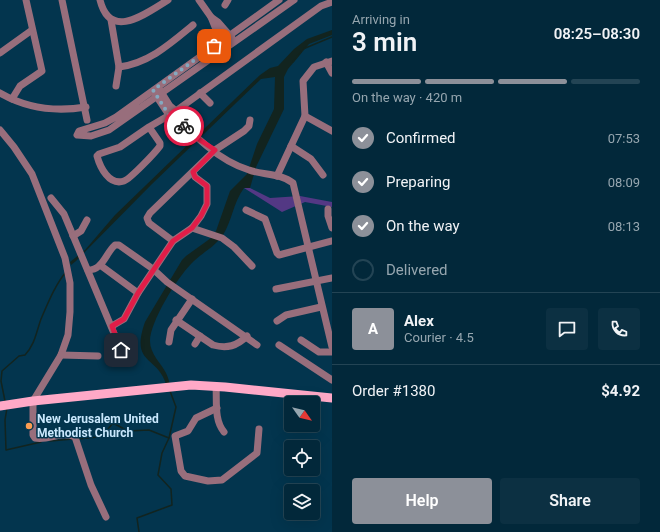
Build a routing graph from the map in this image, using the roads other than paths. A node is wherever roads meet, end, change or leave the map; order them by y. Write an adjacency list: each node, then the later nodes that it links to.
1 (26, 0): 11 (street)
2 (62, 0): 24 (street)
3 (100, 0): 9 (street)
4 (168, 0): 9 (street)
5 (199, 0): 12 (street)
6 (279, 0): 12 (street)
7 (294, 0): 13 (street)
8 (332, 2): 20 (street)
9 (111, 20): 16 (street)
10 (193, 25): 16 (street)
11 (32, 30): 14 (street); 22 (street)
12 (228, 36): 13 (street); 19 (street)
13 (232, 43): 19 (street)
14 (0, 53)
15 (329, 61): 17 (street); 26 (street)
16 (119, 68): 18 (street)
17 (332, 73)
18 (116, 86)
19 (157, 91): 19 (street); 25 (street)
20 (200, 92): 23 (street); 25 (street)
21 (0, 93): 22 (street)
22 (12, 99): 24 (street)
23 (210, 103)
24 (86, 108): 27 (street)
25 (172, 113): 29 (street); 33 (street)
26 (305, 116): 31 (street); 32 (street)
27 (88, 120)
28 (250, 120): 33 (street)
29 (149, 127): 29 (street)
30 (0, 130): 69 (street)
31 (332, 131)
32 (291, 146): 35 (street); 36 (street)
33 (215, 150): 34 (street); 36 (street)
34 (193, 172): 41 (street); 44 (street)
35 (322, 175)
36 (277, 176): 46 (street)
37 (52, 198): 43 (street)
38 (328, 209): 42 (street)
39 (246, 210): 46 (street)
40 (87, 220): 43 (street)
41 (192, 228): 44 (street); 48 (street)
42 (332, 228)
43 (73, 236): 50 (street)
44 (173, 241): 49 (street)
45 (332, 241): 46 (street)
46 (309, 247): 52 (street)
47 (100, 266): 49 (street); 50 (street); 54 (street)
48 (252, 266)
49 (153, 269): 54 (street); 55 (street)
50 (88, 270): 59 (street)
51 (332, 278): 52 (street)
52 (316, 282): 53 (street); 56 (street)
53 (276, 289)
54 (138, 293): 59 (street)
55 (192, 299): 57 (street); 61 (street)
56 (321, 307): 58 (street); 67 (street)
57 (176, 320): 60 (street); 63 (street)
58 (277, 321)
59 (112, 326): 71 (street)
60 (200, 336): 61 (street); 64 (street)
61 (247, 336): 65 (street)
62 (301, 340): 68 (street)
63 (169, 342)
64 (195, 344)
65 (258, 345)
66 (279, 345): 72 (street)
67 (332, 346)
68 (332, 352)
69 (61, 355): 70 (street); 77 (street)
70 (98, 356)
71 (126, 362)
72 (332, 380)
73 (216, 386): 74 (main road); 77 (main road); 79 (street)
74 (284, 397)
75 (320, 398): 76 (main road)
76 (332, 398)
77 (33, 400): 78 (main road); 82 (street)
78 (4, 405)
79 (217, 408): 80 (street); 81 (street)
80 (259, 429)
81 (224, 432)
82 (106, 517)

